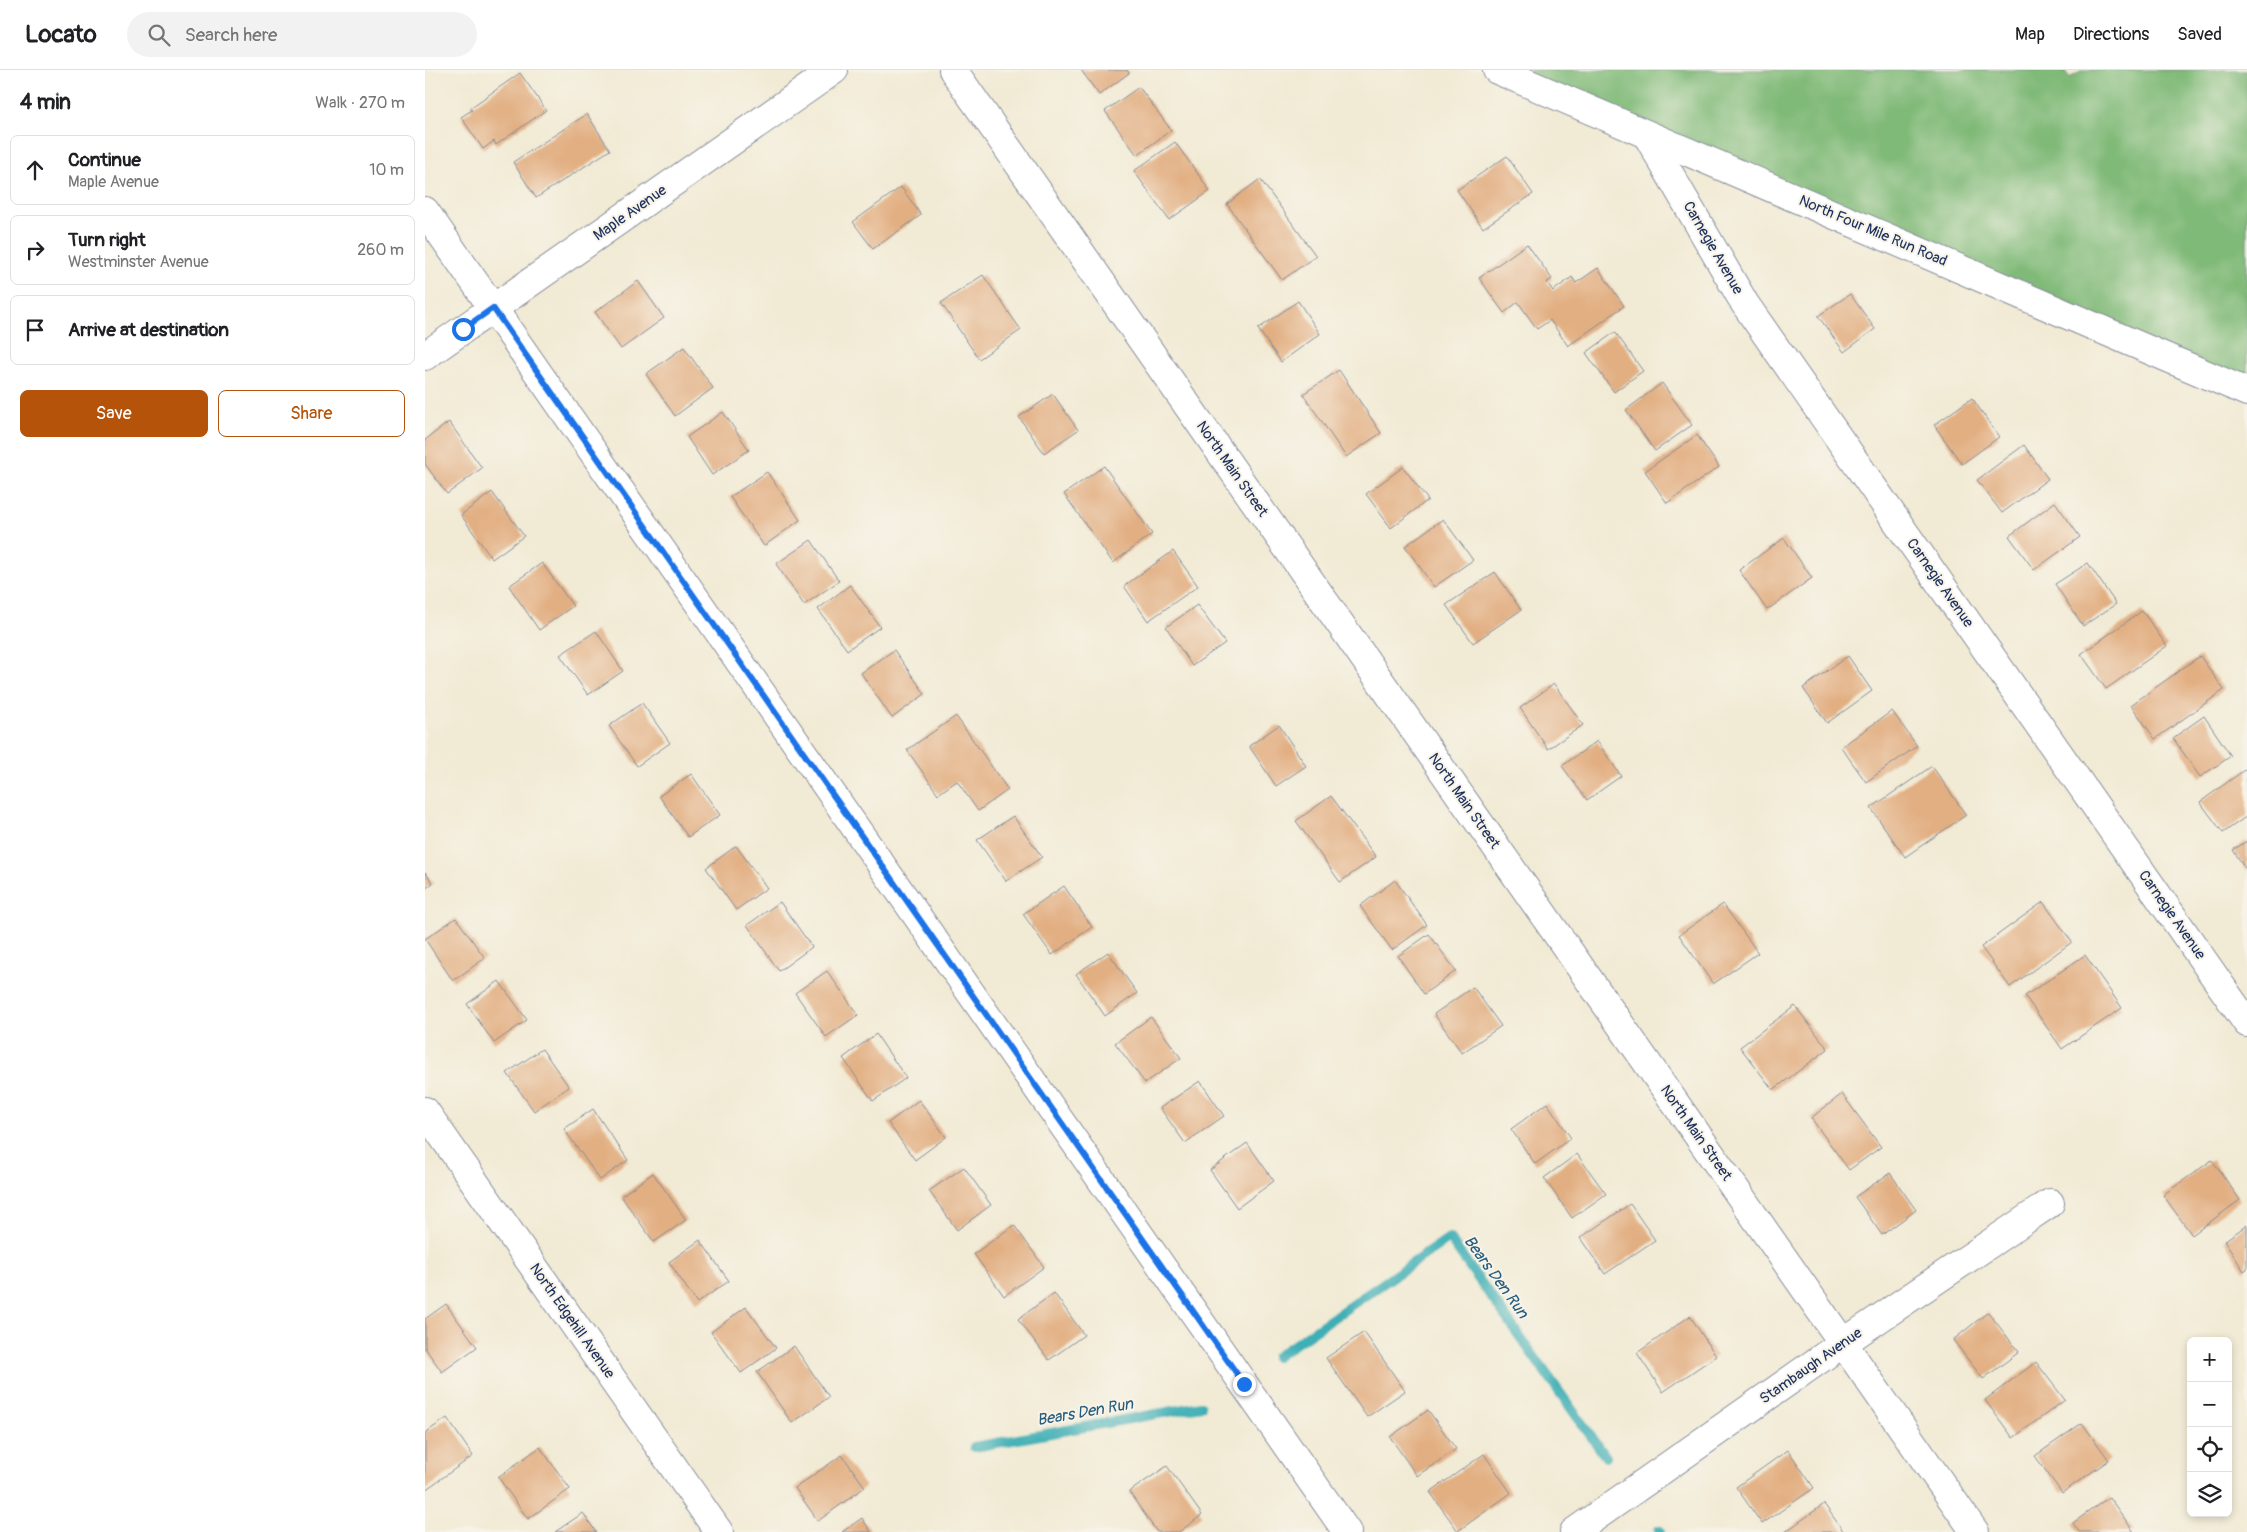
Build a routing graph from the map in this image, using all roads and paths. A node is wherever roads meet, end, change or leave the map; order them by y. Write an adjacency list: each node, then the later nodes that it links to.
1 (834, 70): 6 (street, Maple Avenue)
2 (953, 70): 12 (street, North Main Street)
3 (1497, 70): 4 (street, North Four Mile Run Road)
4 (1647, 135): 8 (street, North Four Mile Run Road); 9 (street, Carnegie Avenue)
5 (425, 211): 6 (street)
6 (493, 308): 7 (street, Maple Avenue); 14 (street)
7 (425, 356)
8 (2247, 392)
9 (2247, 1022)
10 (425, 1111): 13 (street, North Edgehill Avenue)
11 (2050, 1203): 12 (street, Stambaugh Avenue)
12 (1843, 1343): 15 (street, Stambaugh Avenue); 16 (street, North Main Street)
13 (719, 1532)
14 (1347, 1532)
15 (1574, 1532)
16 (1975, 1532)

